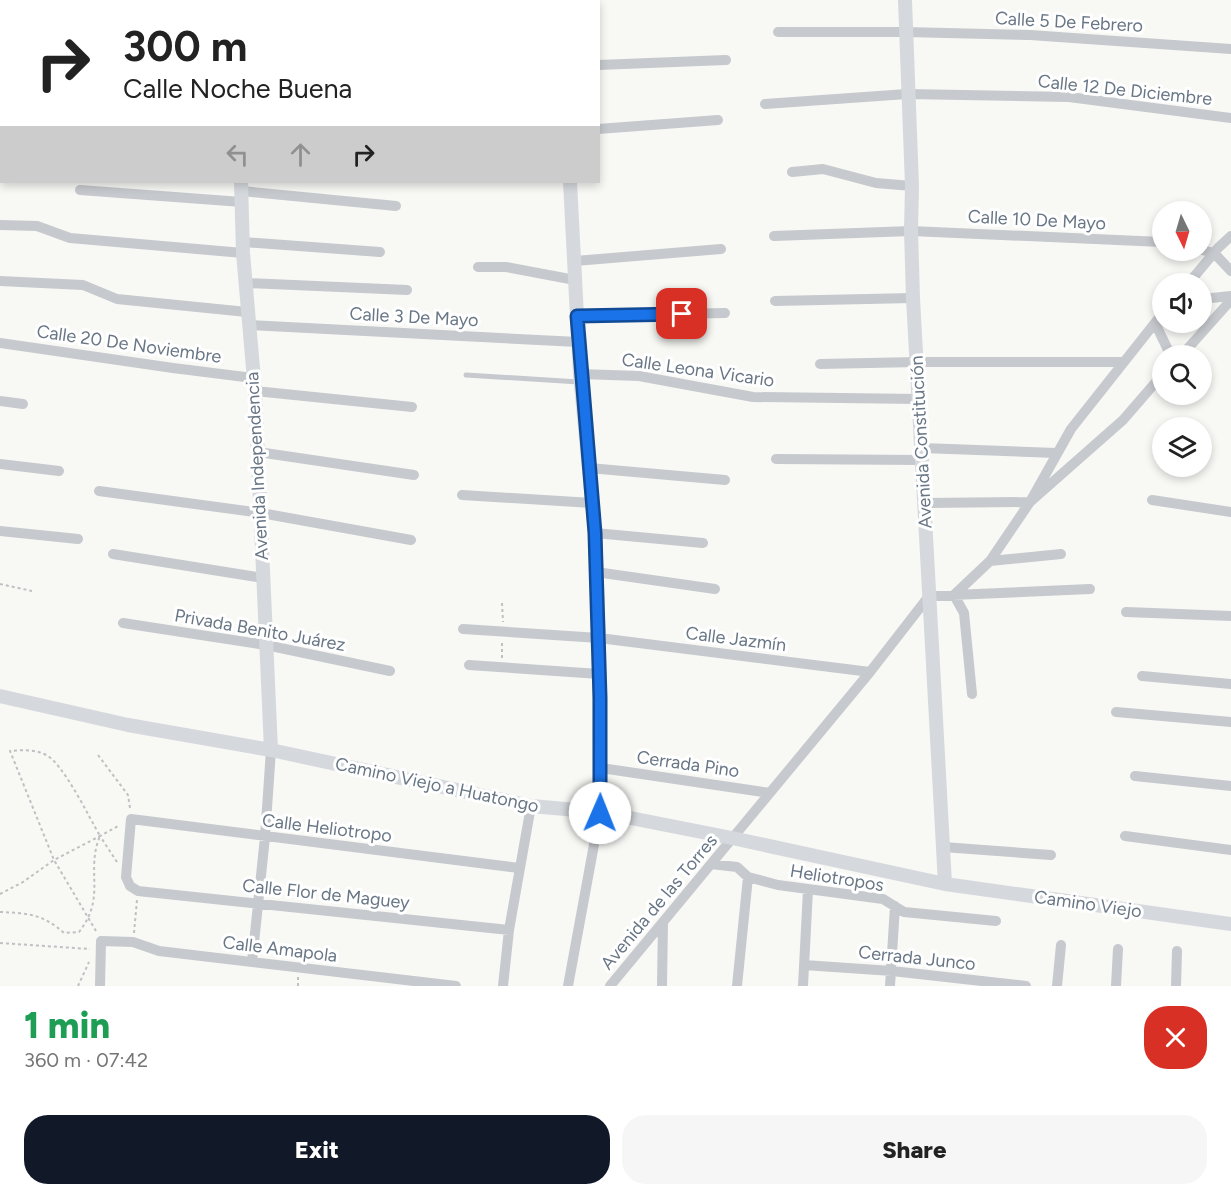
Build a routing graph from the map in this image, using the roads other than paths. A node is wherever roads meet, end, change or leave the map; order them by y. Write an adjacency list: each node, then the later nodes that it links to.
1 (905, 0): 2 (main road, Avenida Constitución)
2 (905, 32): 3 (street, Calle 5 De Febrero); 4 (street, Calle 5 De Febrero); 7 (main road, Avenida Constitución)
3 (778, 33)
4 (1231, 49)
5 (726, 60): 6 (street)
6 (600, 65)
7 (907, 94): 8 (street, Calle 12 De Diciembre); 9 (street, Calle 12 De Diciembre); 14 (main road, Avenida Constitución)
8 (765, 104)
9 (1231, 118)
10 (718, 120): 11 (street)
11 (600, 129)
12 (792, 172): 14 (street)
13 (570, 183): 27 (main road)
14 (912, 186): 19 (main road, Avenida Constitución)
15 (80, 190): 16 (street)
16 (242, 191): 17 (street); 23 (main road, Avenida Independencia)
17 (396, 206)
18 (0, 225): 23 (street)
19 (911, 231): 20 (street, Calle 10 De Mayo); 22 (street, Calle 10 De Mayo); 35 (main road, Avenida Constitución)
20 (774, 236)
21 (1231, 236): 26 (street)
22 (1152, 242)
23 (243, 248): 25 (street); 33 (main road, Avenida Independencia)
24 (721, 249): 27 (street)
25 (380, 252)
26 (1214, 253): 29 (street); 30 (street)
27 (575, 261): 31 (main road)
28 (478, 267): 31 (street)
29 (1231, 271)
30 (1197, 273)
31 (576, 280): 40 (main road)
32 (0, 281): 41 (street, Calle 3 De Mayo)
33 (246, 283): 34 (street); 41 (main road, Avenida Independencia)
34 (407, 290)
35 (913, 298): 38 (street); 46 (main road, Avenida Constitución)
36 (1231, 298): 37 (street); 45 (street)
37 (1212, 299)
38 (775, 300)
39 (725, 313): 40 (street)
40 (577, 316): 43 (main road)
41 (248, 318): 43 (street, Calle 3 De Mayo); 51 (main road, Avenida Independencia)
42 (1152, 327): 47 (street)
43 (578, 342): 50 (main road)
44 (0, 343): 51 (street, Calle 20 De Noviembre)
45 (1190, 345)
46 (917, 362): 47 (street); 48 (street); 53 (main road, Avenida Constitución)
47 (1123, 362): 58 (street)
48 (820, 364)
49 (466, 375): 50 (lane)
50 (581, 378): 53 (street, Calle Leona Vicario); 62 (main road)
51 (254, 384): 56 (street, Calle 20 De Noviembre); 57 (main road, Avenida Independencia)
52 (1152, 386): 69 (street)
53 (920, 399): 59 (main road, Avenida Constitución)
54 (0, 401): 55 (street)
55 (23, 404)
56 (412, 407)
57 (258, 452): 64 (street); 73 (main road, Avenida Independencia)
58 (1056, 453): 59 (street); 69 (street)
59 (922, 454): 60 (street); 71 (main road, Avenida Constitución)
60 (776, 459)
61 (0, 464): 63 (street)
62 (589, 468): 65 (street); 70 (main road)
63 (59, 471)
64 (414, 475)
65 (725, 480)
66 (99, 491): 73 (street)
67 (462, 495): 70 (street)
68 (1152, 500): 72 (street)
69 (1030, 502): 71 (street); 81 (street)
70 (592, 503): 75 (main road)
71 (924, 503): 87 (main road, Avenida Constitución)
72 (1231, 512)
73 (261, 513): 77 (street); 83 (main road, Avenida Independencia)
74 (0, 531): 76 (street)
75 (595, 533): 78 (street); 82 (main road)
76 (78, 539)
77 (411, 540)
78 (703, 543)
79 (113, 554): 83 (street)
80 (1061, 554): 81 (street)
81 (990, 561): 86 (street)
82 (596, 572): 84 (street); 92 (main road)
83 (263, 578): 93 (main road, Avenida Independencia)
84 (715, 589)
85 (1090, 589): 86 (street)
86 (954, 595): 87 (street); 100 (street)
87 (929, 596): 96 (street, Avenida de las Torres); 114 (main road, Avenida Constitución)
88 (1126, 612): 89 (street)
89 (1231, 616)
90 (123, 623): 93 (street, Privada Benito Juárez)
91 (463, 629): 92 (street, Calle Jazmín)
92 (598, 638): 96 (street, Calle Jazmín); 97 (main road)
93 (266, 645): 95 (street, Privada Benito Juárez); 104 (main road, Avenida Independencia)
94 (469, 665): 97 (street)
95 (390, 671)
96 (870, 672): 108 (street, Avenida de las Torres)
97 (599, 674): 105 (main road)
98 (1142, 676): 99 (street)
99 (1231, 684)
100 (972, 694)
101 (0, 696): 104 (main road, Camino Viejo a Huatongo)
102 (1116, 712): 103 (street)
103 (1231, 722)
104 (271, 750): 109 (main road, Camino Viejo a Huatongo); 112 (street)
105 (601, 768): 108 (street, Cerrada Pino); 110 (main road)
106 (1135, 776): 107 (street)
107 (1231, 786)
108 (770, 793): 113 (street, Avenida de las Torres)
109 (531, 806): 110 (main road, Camino Viejo a Huatongo); 118 (street)
110 (600, 813): 113 (main road, Camino Viejo a Huatongo); 138 (street)
111 (1125, 836): 115 (street)
112 (265, 837): 118 (street, Calle Heliotropo); 122 (street, Calle Heliotropo); 123 (street)
113 (732, 838): 117 (street, Avenida de las Torres); 120 (main road, Camino Viejo a Huatongo)
114 (943, 847): 116 (street); 120 (main road, Avenida Constitución)
115 (1231, 850)
116 (1051, 855)
117 (711, 864): 119 (street, Heliotropos); 126 (street, Avenida de las Torres)
118 (519, 868): 128 (street)
119 (748, 877): 121 (street, Heliotropos); 141 (street)
120 (945, 884): 127 (main road, Camino Viejo)
121 (808, 890): 124 (street, Heliotropos); 133 (street)
122 (138, 891): 123 (street, Calle Flor de Maguey)
123 (257, 902): 128 (street, Calle Flor de Maguey); 132 (street)
124 (895, 906): 125 (street, Heliotropos); 134 (street)
125 (996, 921)
126 (663, 922): 139 (street, Avenida de las Torres); 140 (street)
127 (1231, 924)
128 (509, 930): 137 (street)
129 (1060, 945): 145 (street)
130 (1118, 950): 146 (street)
131 (1176, 951): 147 (street)
132 (252, 962): 135 (street, Calle Amapola); 136 (street, Calle Amapola)
133 (804, 965): 134 (street, Cerrada Junco); 142 (street)
134 (892, 971): 143 (street); 144 (street, Cerrada Junco)
135 (100, 986)
136 (456, 986)
137 (503, 986)
138 (568, 986)
139 (610, 986)
140 (662, 986)
141 (736, 986)
142 (803, 986)
143 (890, 986)
144 (1026, 986)
145 (1057, 986)
146 (1116, 986)
147 (1176, 986)

